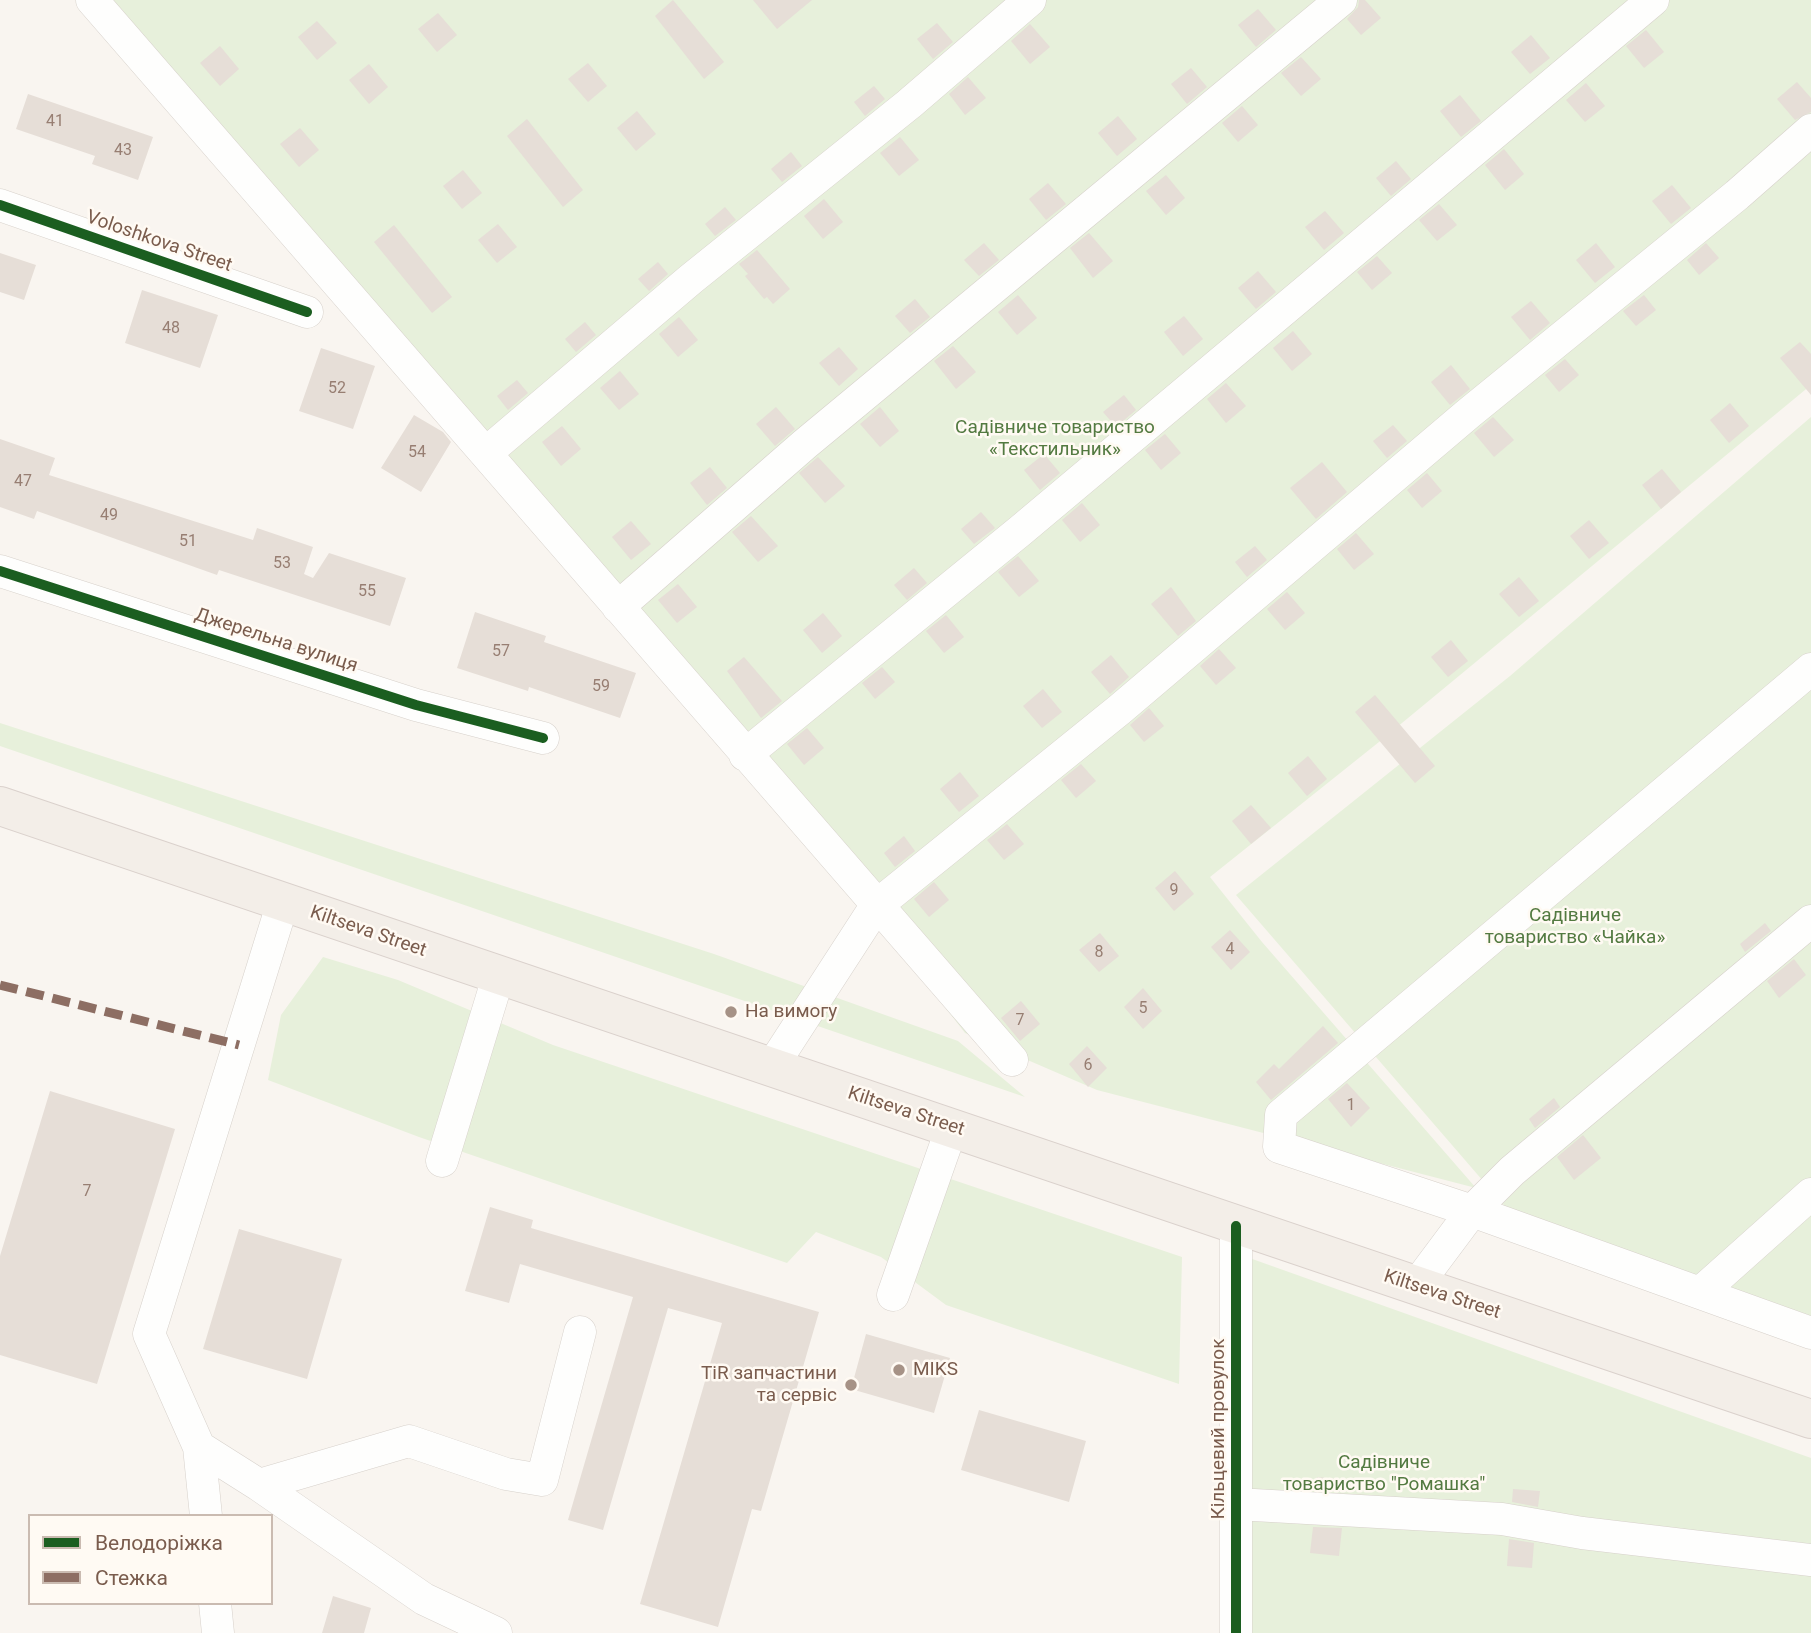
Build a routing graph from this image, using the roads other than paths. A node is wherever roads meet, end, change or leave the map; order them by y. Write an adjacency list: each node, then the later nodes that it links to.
1 (92, 0): 8 (street)
2 (1030, 0): 8 (street)
3 (1341, 0): 10 (street)
4 (1653, 0): 13 (street)
5 (1811, 130): 16 (street)
6 (0, 205): 7 (street, Voloshkova Street)
7 (307, 312)
8 (486, 453): 10 (street)
9 (0, 571): 12 (street, Джерельна вулиця)
10 (618, 607): 13 (street)
11 (1811, 669): 24 (street)
12 (543, 738)
13 (745, 755): 16 (street)
14 (0, 806): 15 (main road, Kiltseva Street)
15 (283, 902): 18 (main road, Kiltseva Street); 32 (street)
16 (876, 906): 19 (street); 20 (street)
17 (1811, 921): 24 (street)
18 (496, 975): 20 (main road, Kiltseva Street); 22 (street)
19 (1012, 1060)
20 (771, 1068): 21 (main road, Kiltseva Street)
21 (952, 1127): 25 (main road, Kiltseva Street); 28 (street)
22 (442, 1161)
23 (1811, 1194): 27 (street)
24 (1472, 1211): 26 (street); 27 (street)
25 (1236, 1226): 26 (main road, Kiltseva Street); 34 (street, Кільцевий провулок)
26 (1416, 1286): 31 (main road, Kiltseva Street)
27 (1700, 1293): 30 (street)
28 (893, 1295)
29 (580, 1332): 33 (street)
30 (1811, 1333)
31 (1811, 1419)
32 (199, 1447): 33 (street); 35 (street)
33 (259, 1485): 37 (street)
34 (1236, 1504): 36 (street); 42 (street, Кільцевий провулок)
35 (206, 1514)
36 (1811, 1560)
37 (424, 1599): 40 (street); 41 (street)
38 (215, 1605): 39 (street)
39 (218, 1633)
40 (431, 1633)
41 (496, 1633)
42 (1236, 1633)

